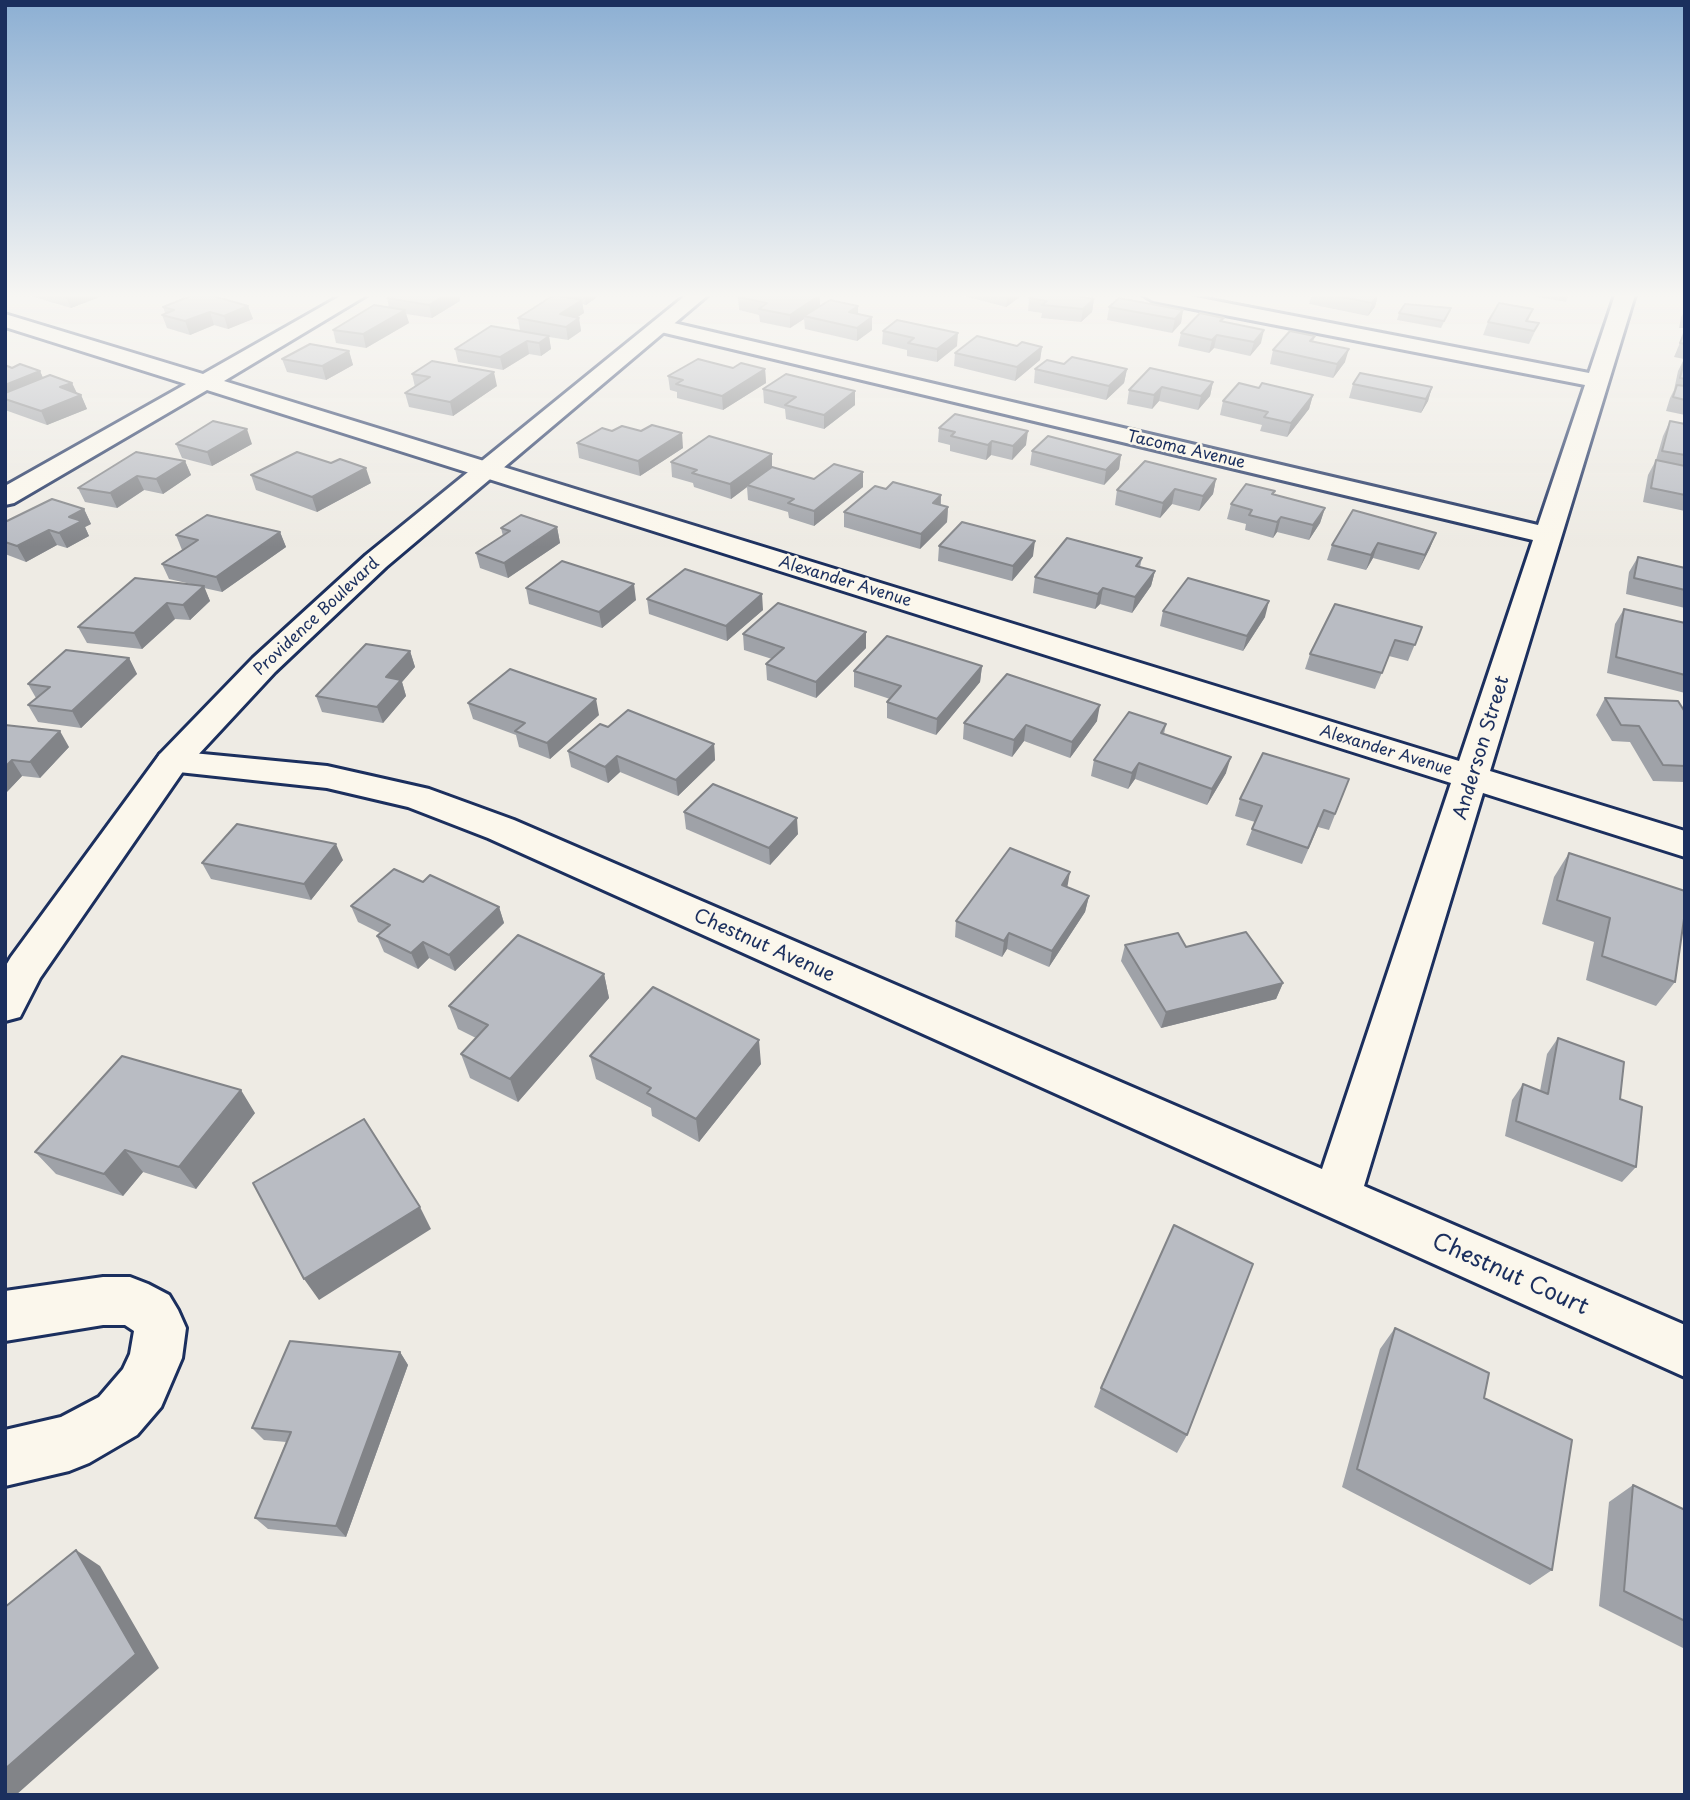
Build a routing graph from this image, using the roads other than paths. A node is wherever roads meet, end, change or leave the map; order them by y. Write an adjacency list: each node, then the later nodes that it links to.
1 (189, 379): 7 (street, Alexander Avenue)
2 (209, 379): 7 (street)
3 (595, 379): 8 (street, Providence Boulevard)
4 (886, 379): 10 (street, Tacoma Avenue)
5 (1588, 379): 6 (street)
6 (1598, 381): 10 (street, Anderson Street)
7 (202, 383): 8 (street, Alexander Avenue); 9 (street)
8 (483, 470): 11 (street, Providence Boulevard); 12 (street, Alexander Avenue)
9 (5, 497)
10 (1547, 535): 12 (street, Anderson Street)
11 (172, 762): 14 (street, Providence Boulevard); 15 (street, Chestnut Avenue)
12 (1473, 778): 13 (street, Alexander Avenue); 15 (street, Anderson Street)
13 (1685, 844)
14 (5, 1004)
15 (1336, 1199): 17 (street, Chestnut Court)
16 (5, 1316): 18 (street)
17 (1685, 1351)
18 (5, 1458)

